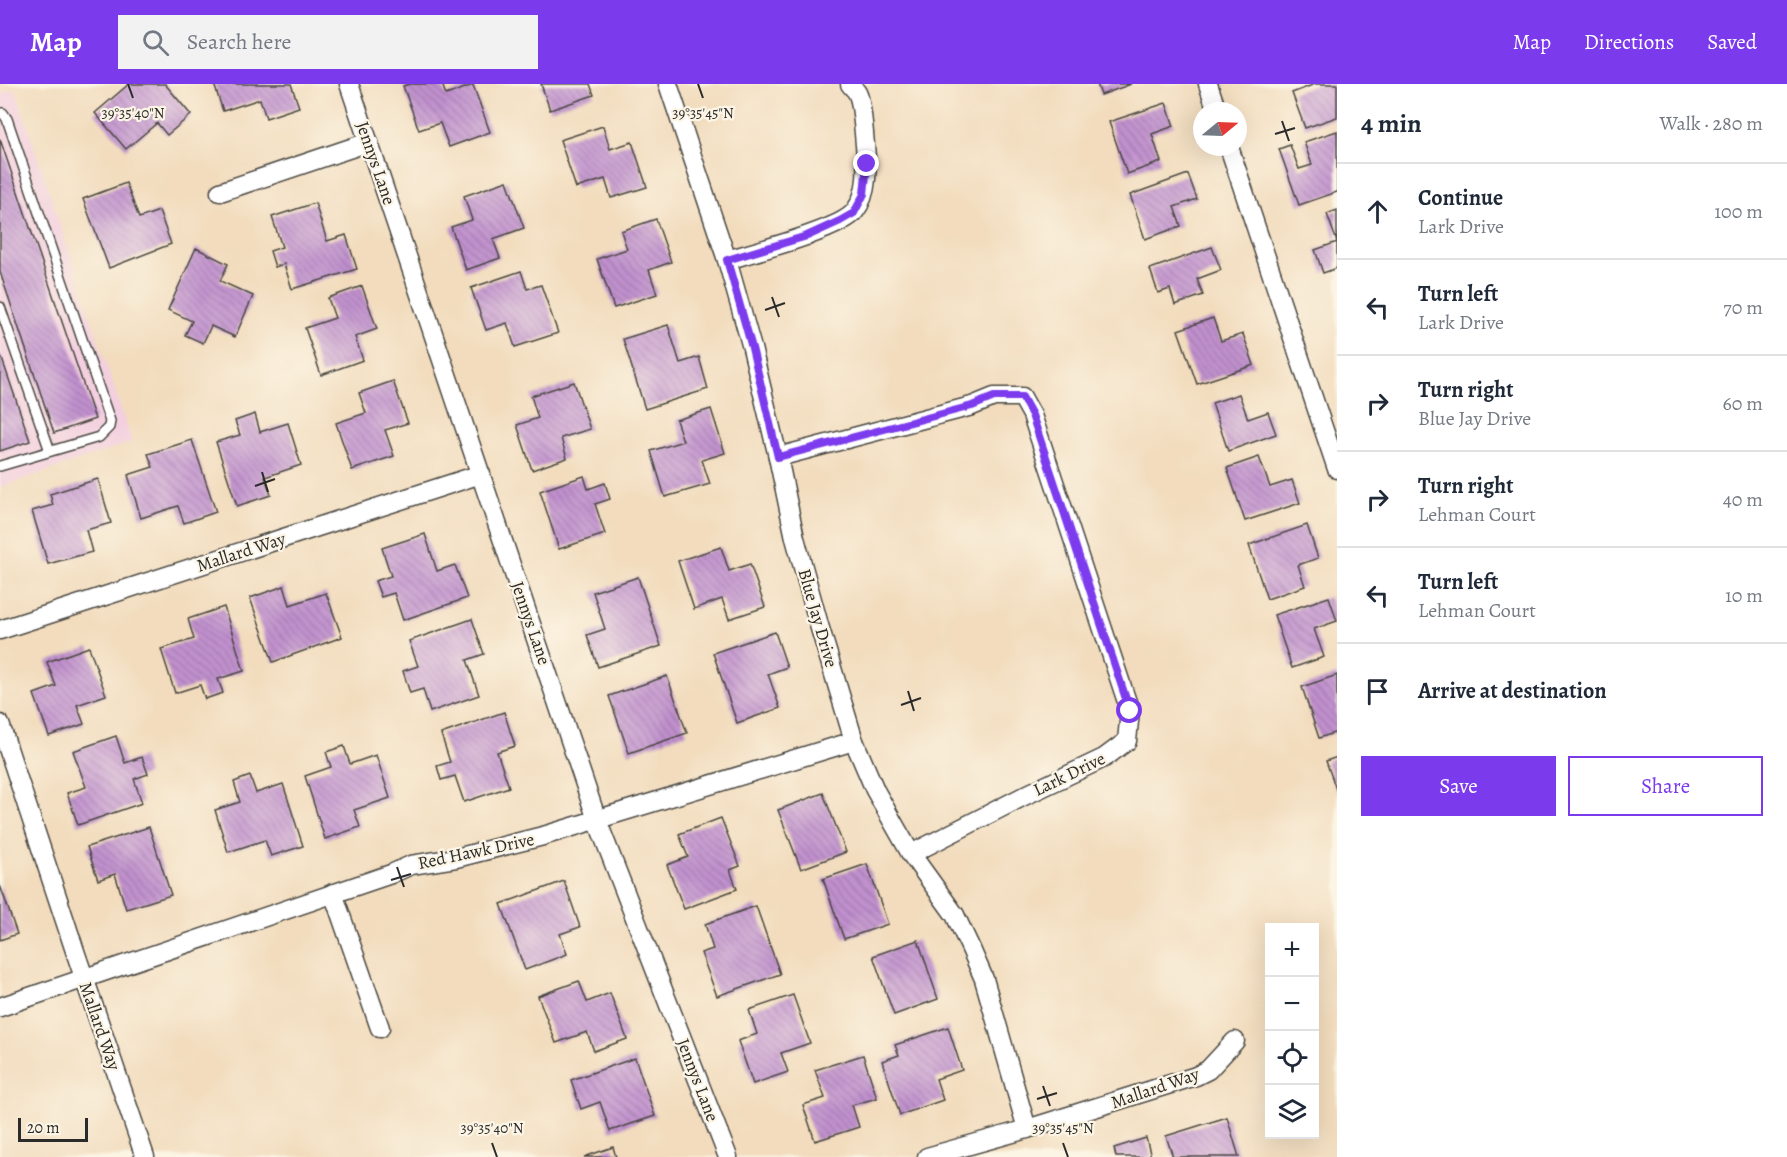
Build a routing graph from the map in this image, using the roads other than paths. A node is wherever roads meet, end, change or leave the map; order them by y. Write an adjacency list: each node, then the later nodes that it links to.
1 (350, 84): 7 (street, Jennys Lane)
2 (668, 84): 10 (street, Blue Jay Drive)
3 (850, 84): 10 (street)
4 (1208, 84): 5 (street)
5 (1214, 102)
6 (0, 113): 12 (lane)
7 (369, 142): 9 (street); 16 (street, Jennys Lane)
8 (1232, 156): 15 (street)
9 (220, 192)
10 (727, 260): 13 (street, Blue Jay Drive)
11 (0, 307): 12 (lane)
12 (50, 452): 14 (lane)
13 (778, 457): 19 (street, Blue Jay Drive); 21 (street, Lark Drive)
14 (0, 466)
15 (1337, 469)
16 (481, 474): 17 (street, Mallard Way); 20 (street, Jennys Lane)
17 (0, 630)
18 (0, 724): 23 (street, Mallard Way)
19 (854, 741): 20 (street, Red Hawk Drive); 21 (street, Blue Jay Drive)
20 (597, 820): 22 (street, Red Hawk Drive); 29 (street, Jennys Lane)
21 (911, 854): 27 (street, Blue Jay Drive)
22 (333, 892): 23 (street, Red Hawk Drive); 25 (street)
23 (84, 979): 24 (street, Red Hawk Drive); 28 (street, Mallard Way)
24 (0, 1007)
25 (380, 1028)
26 (1235, 1041): 27 (street, Mallard Way)
27 (1027, 1129): 30 (street, Mallard Way)
28 (146, 1157)
29 (728, 1157)
30 (927, 1157)

